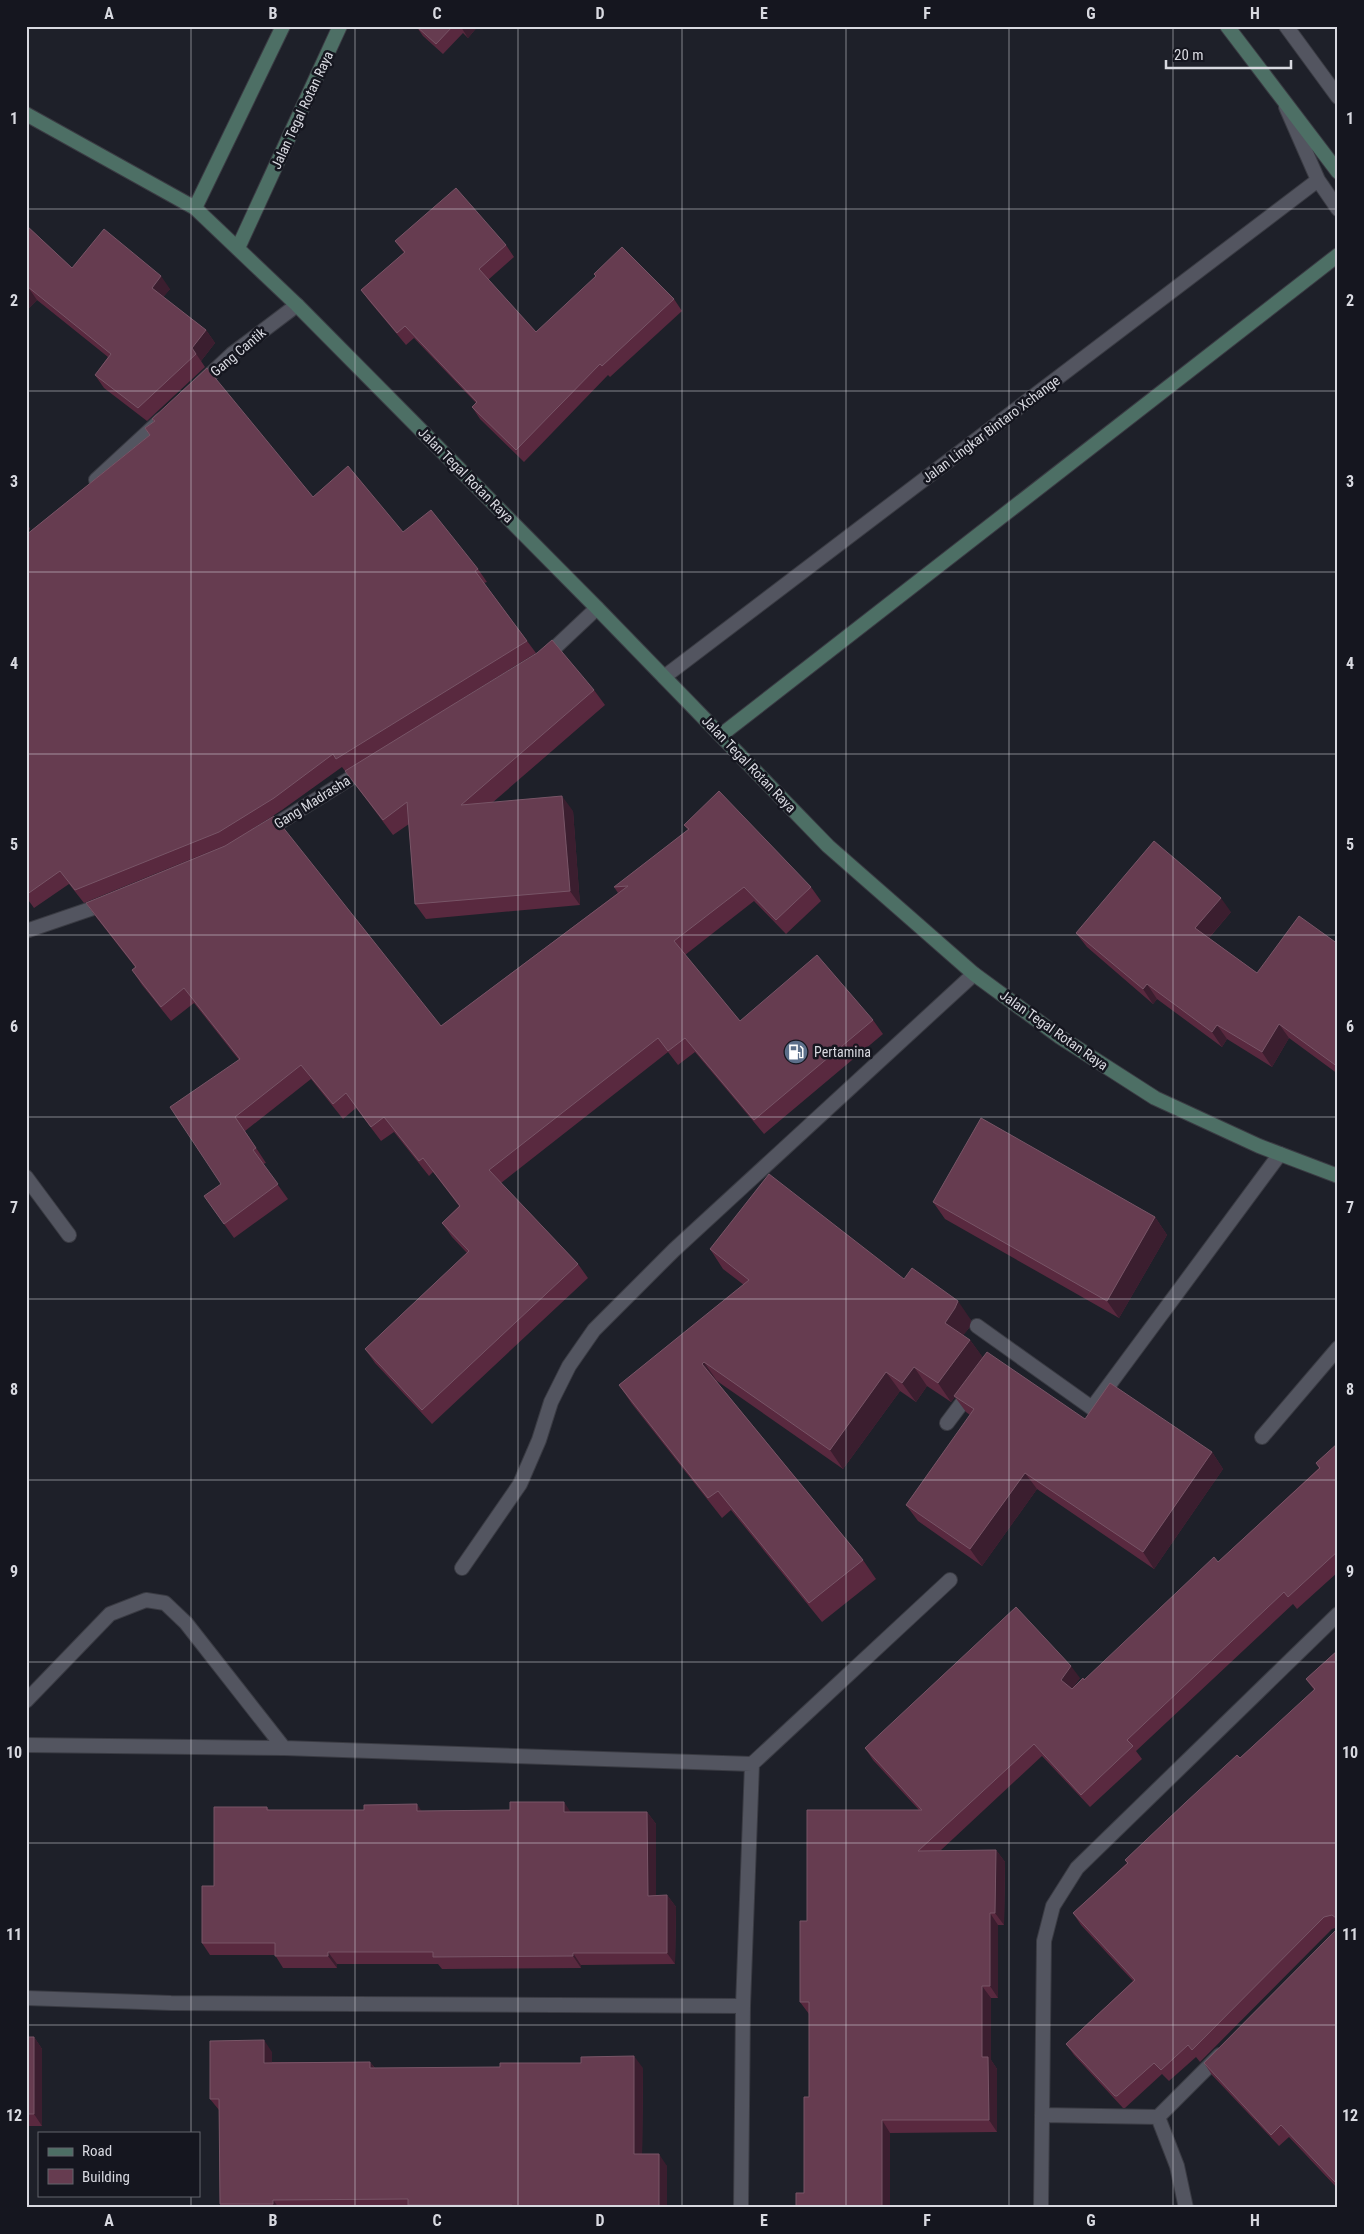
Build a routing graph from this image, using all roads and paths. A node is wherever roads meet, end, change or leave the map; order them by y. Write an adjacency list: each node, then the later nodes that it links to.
1 (283, 26): 10 (main road)
2 (340, 26): 12 (main road, Jalan Tegal Rotan Raya)
3 (1227, 26): 6 (main road)
4 (1286, 26): 5 (street)
5 (1338, 97)
6 (1282, 98): 8 (main road); 9 (street)
7 (26, 114): 10 (main road, Jalan Tegal Rotan Raya)
8 (1338, 172)
9 (1318, 180): 11 (street); 20 (street, Jalan Lingkar Bintaro Xchange)
10 (195, 208): 12 (main road, Jalan Tegal Rotan Raya)
11 (1338, 209)
12 (238, 248): 14 (main road, Jalan Tegal Rotan Raya)
13 (1338, 255): 21 (main road)
14 (298, 305): 15 (street, Gang Cantik); 18 (main road, Jalan Tegal Rotan Raya)
15 (190, 393)
16 (169, 412): 17 (street)
17 (85, 490)
18 (597, 608): 19 (street); 20 (main road, Jalan Tegal Rotan Raya)
19 (536, 663)
20 (664, 677): 21 (main road, Jalan Tegal Rotan Raya)
21 (721, 735): 26 (main road, Jalan Tegal Rotan Raya)
22 (376, 763): 23 (street, Gang Madrasha)
23 (249, 841)
24 (123, 897): 25 (street)
25 (26, 931)
26 (974, 974): 27 (main road, Jalan Tegal Rotan Raya); 36 (street)
27 (1280, 1154): 28 (main road, Jalan Tegal Rotan Raya); 31 (street)
28 (1338, 1176)
29 (26, 1177): 30 (street)
30 (69, 1235)
31 (977, 1326)
32 (1338, 1348): 35 (street)
33 (981, 1377): 34 (street)
34 (947, 1423)
35 (1262, 1437)
36 (462, 1568)
37 (950, 1580): 42 (street)
38 (1338, 1614): 46 (street)
39 (26, 1701): 41 (street)
40 (26, 1746): 41 (street)
41 (284, 1748): 42 (street)
42 (752, 1764): 44 (street)
43 (26, 1998): 44 (street)
44 (743, 2006): 48 (street)
45 (1227, 2047): 47 (street)
46 (1042, 2115): 47 (street); 49 (street)
47 (1158, 2117): 50 (street)
48 (741, 2208)
49 (1041, 2208)
50 (1186, 2208)

